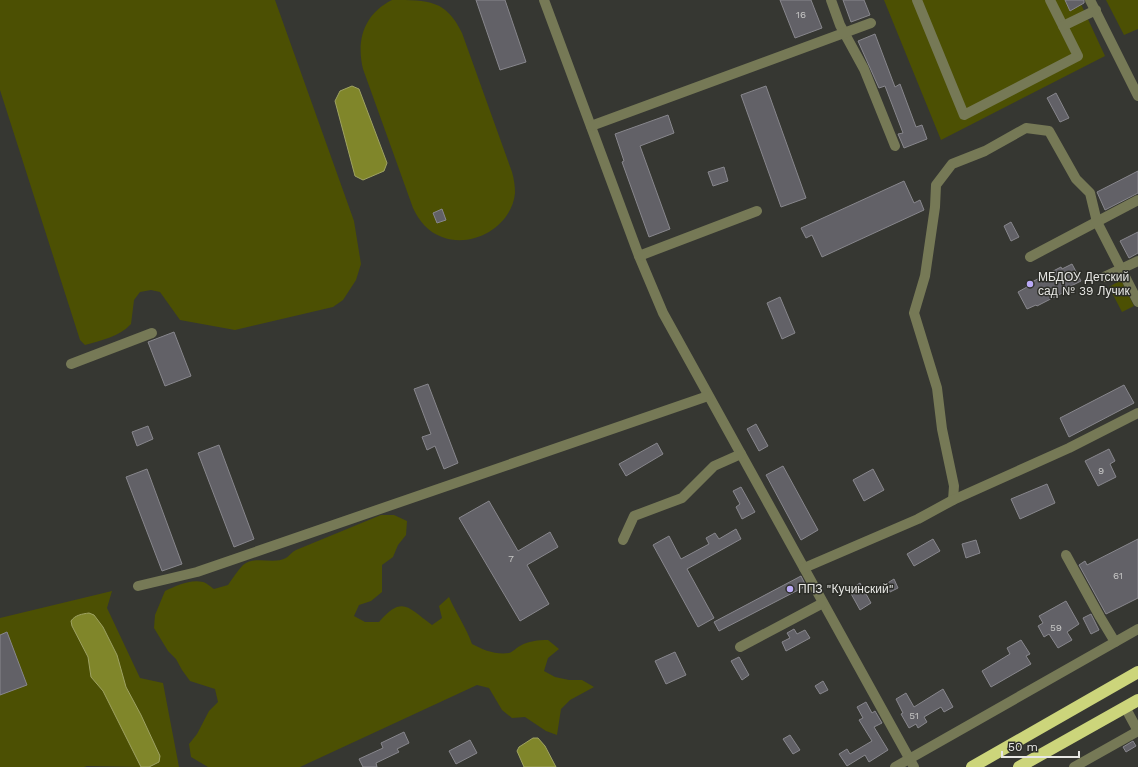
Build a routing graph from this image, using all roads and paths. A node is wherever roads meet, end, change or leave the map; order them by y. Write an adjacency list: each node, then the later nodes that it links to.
1 (544, 0): 12 (street)
2 (831, 0): 9 (street)
3 (916, 0): 8 (street)
4 (1050, 0): 8 (street)
5 (1090, 0): 6 (street)
6 (1096, 10): 8 (street); 10 (street)
7 (871, 23): 9 (street)
8 (1063, 26)
9 (845, 33): 12 (street); 13 (street)
10 (1136, 84): 11 (street)
11 (1138, 96)
12 (591, 126): 17 (street)
13 (895, 146)
14 (1138, 200): 16 (street)
15 (757, 212): 17 (street)
16 (1097, 222): 18 (street); 20 (street); 28 (street)
17 (639, 256): 25 (street)
18 (1030, 257)
19 (1138, 261): 20 (street)
20 (1121, 269): 21 (street); 22 (street)
21 (1104, 277)
22 (1138, 302)
23 (152, 333): 24 (street)
24 (71, 364)
25 (708, 396): 27 (street); 32 (street)
26 (1138, 413): 28 (street)
27 (741, 454): 29 (street); 31 (street)
28 (953, 500): 31 (street)
29 (623, 540)
30 (1066, 555): 35 (street)
31 (804, 568): 33 (street)
32 (138, 586)
33 (823, 603): 36 (street); 41 (street)
34 (1138, 629): 35 (street)
35 (1115, 642): 41 (street)
36 (740, 647)
37 (1138, 672): 43 (highway)
38 (1138, 700): 39 (highway)
39 (1125, 707): 40 (street); 44 (highway)
40 (1138, 731): 45 (street)
41 (911, 763): 42 (street)
42 (895, 767)
43 (972, 767)
44 (1019, 767)
45 (1074, 767)

